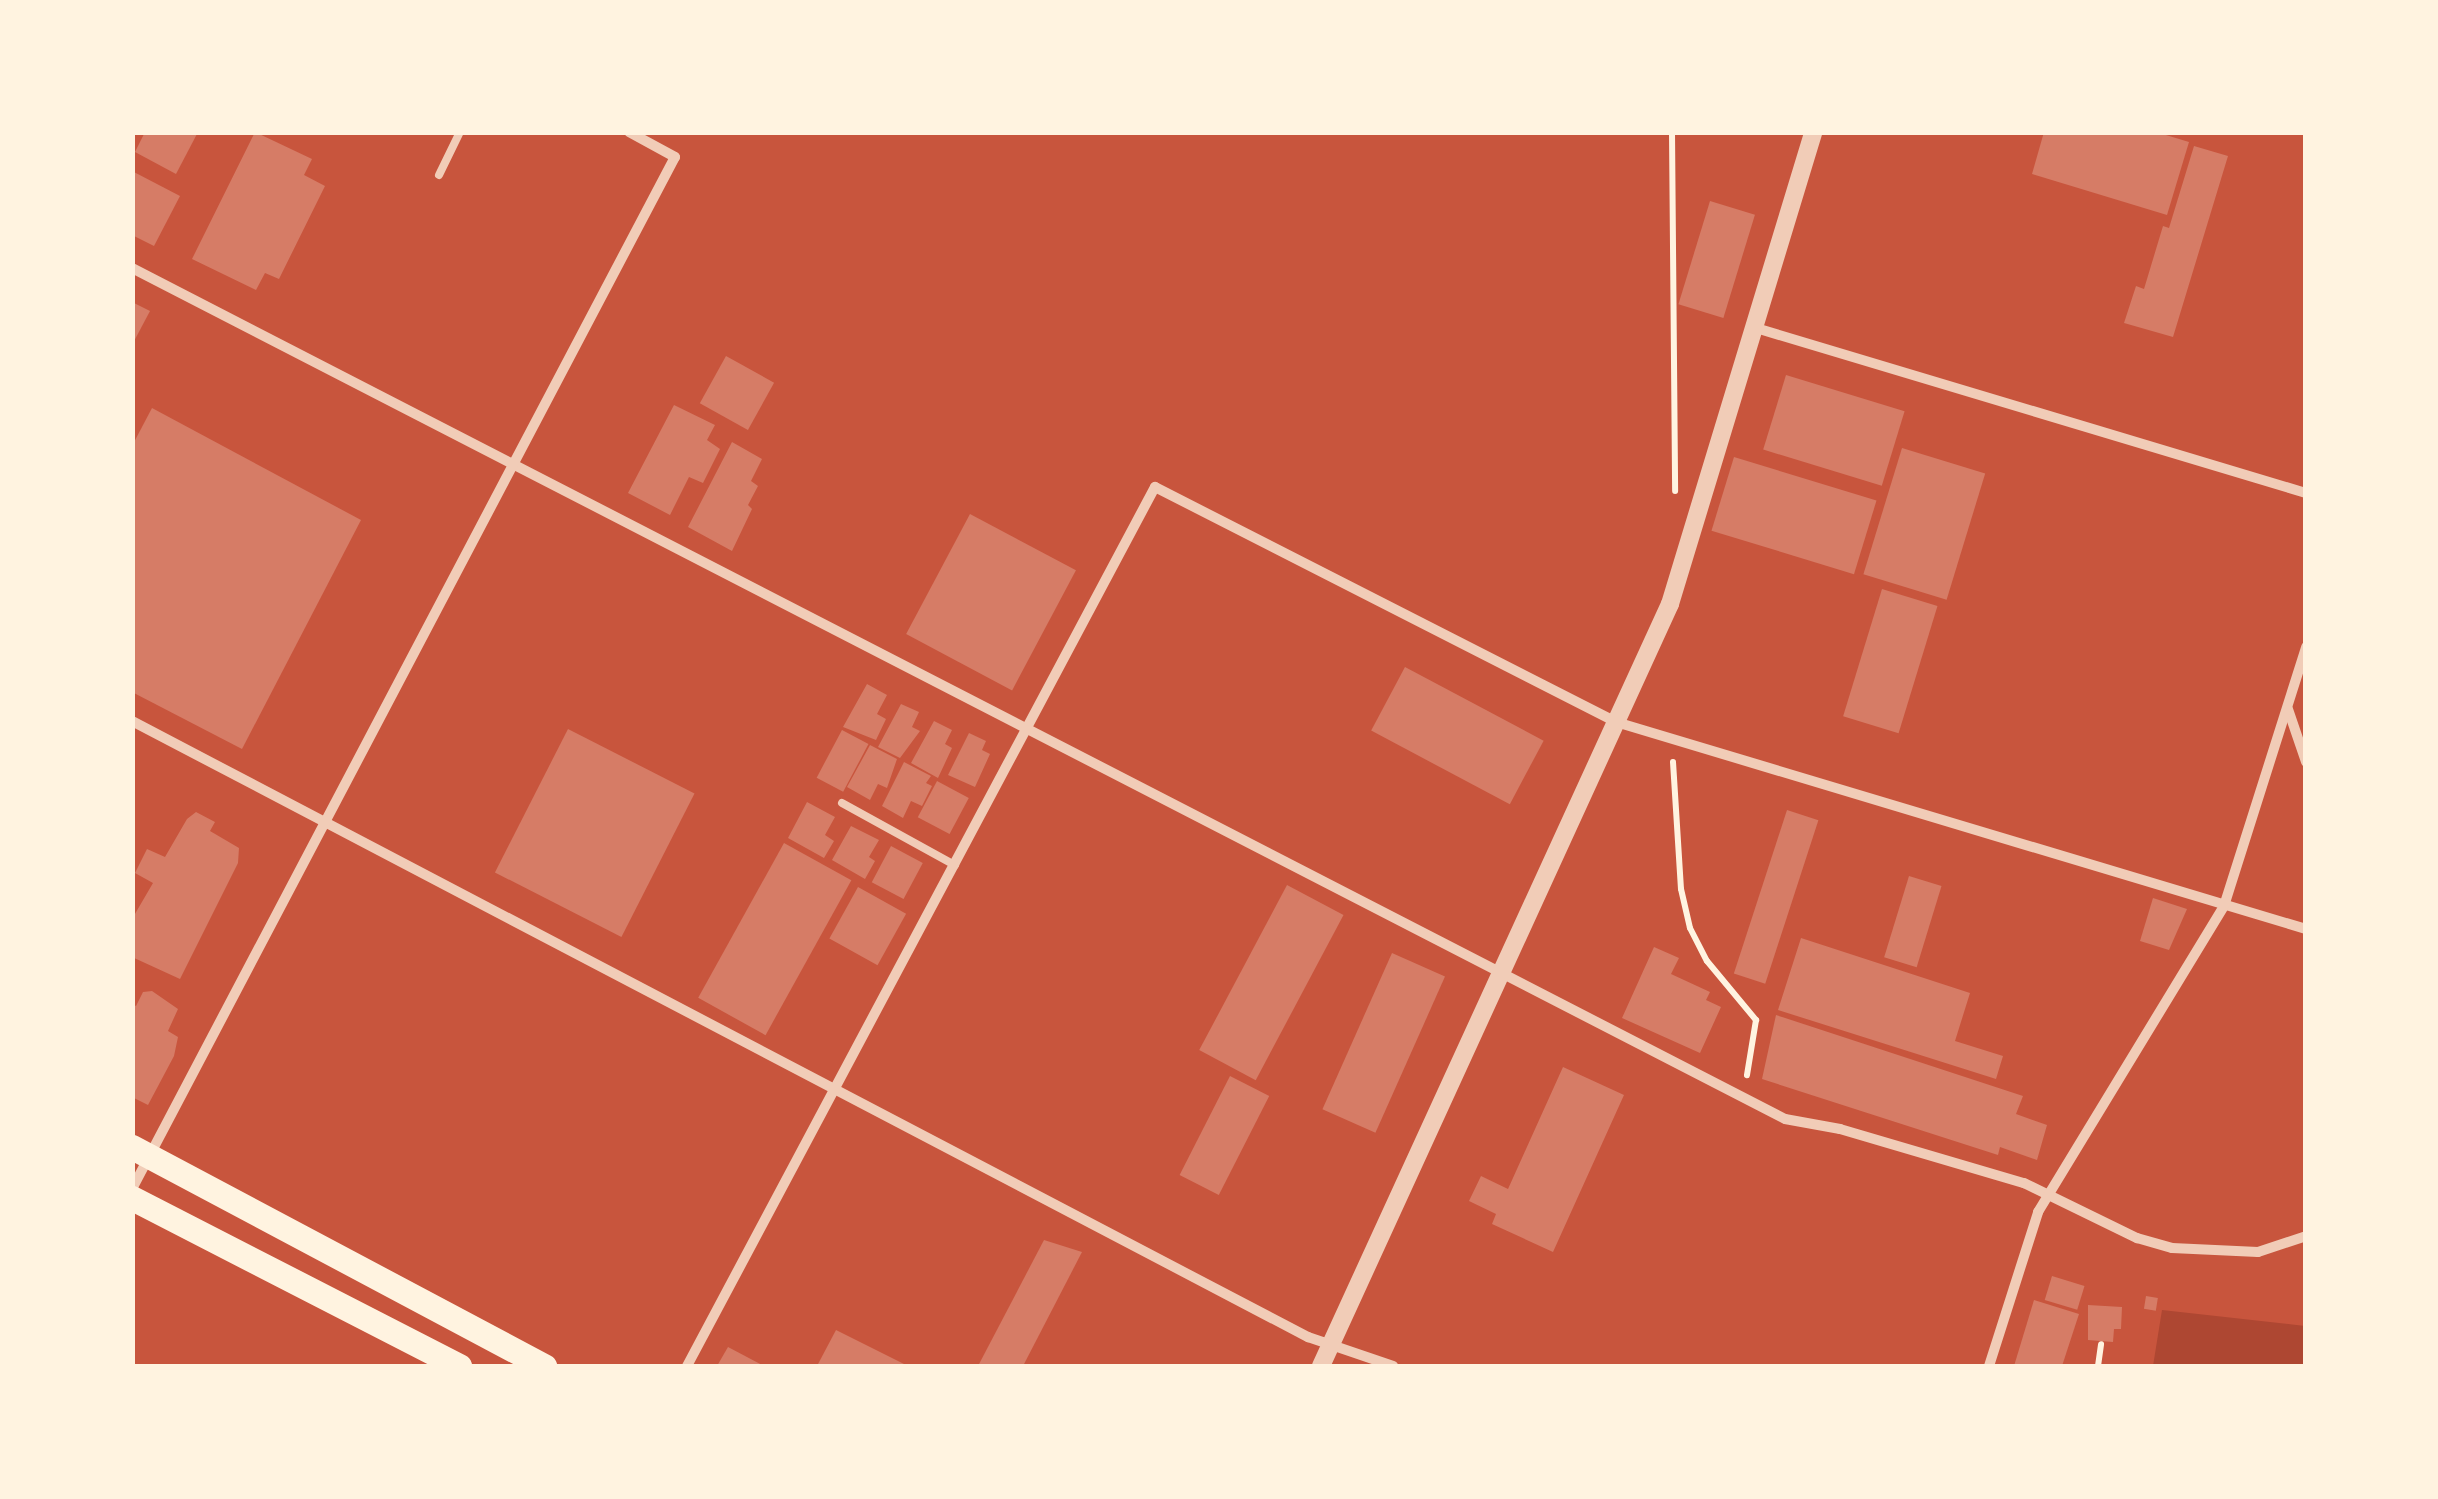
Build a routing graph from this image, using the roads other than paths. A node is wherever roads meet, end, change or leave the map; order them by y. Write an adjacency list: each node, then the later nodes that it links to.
1 (460, 132): 4 (lane)
2 (629, 132): 7 (street)
3 (1813, 132): 6 (street)
4 (439, 175)
5 (132, 268): 7 (street)
6 (1756, 328): 8 (street); 12 (street)
7 (513, 466): 13 (street); 16 (street)
8 (2306, 493)
9 (2306, 647): 10 (street)
10 (2288, 708): 14 (street); 18 (street)
11 (132, 721): 16 (street)
12 (1616, 722): 13 (street); 18 (street); 20 (street)
13 (1028, 728): 17 (street); 20 (street)
14 (2306, 762)
15 (842, 804): 17 (lane)
16 (326, 820): 21 (street); 22 (street)
17 (955, 864): 21 (street)
18 (2224, 906): 19 (street); 24 (street)
19 (2306, 929)
20 (1499, 974): 24 (street); 27 (street)
21 (836, 1087): 27 (street); 30 (street)
22 (142, 1152): 23 (street); 29 (main road)
23 (132, 1189)
24 (2050, 1196): 26 (street); 33 (street)
25 (132, 1198): 28 (main road)
26 (2306, 1236)
27 (1330, 1348): 31 (street); 32 (street)
28 (459, 1366)
29 (544, 1366)
30 (687, 1366)
31 (1321, 1366)
32 (1393, 1366)
33 (1989, 1366)

